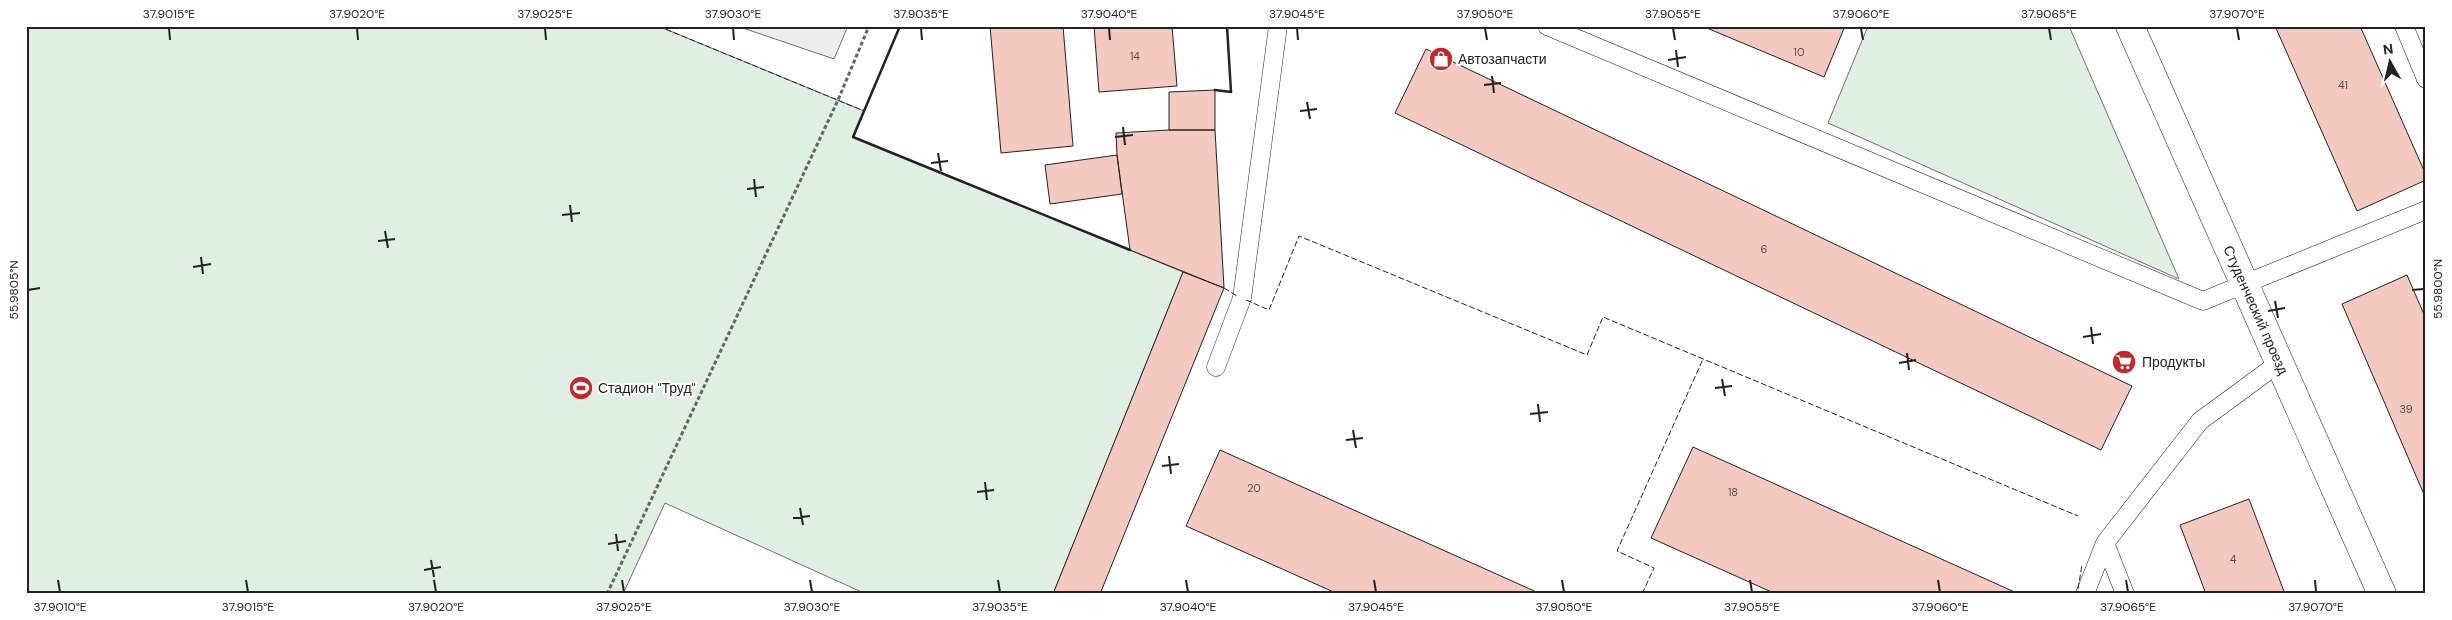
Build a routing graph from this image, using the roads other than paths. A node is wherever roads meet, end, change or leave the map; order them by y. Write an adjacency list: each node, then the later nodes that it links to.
1 (1278, 26): 9 (lane)
2 (1547, 26): 7 (lane)
3 (2130, 26): 7 (street, Студенческий проезд)
4 (2404, 26): 5 (lane)
5 (2426, 79)
6 (2426, 210): 7 (lane)
7 (2245, 284): 8 (street, Студенческий проезд)
8 (2279, 364): 10 (lane); 13 (street, Студенческий проезд)
9 (1216, 367)
10 (2105, 543): 11 (lane); 12 (lane)
11 (2085, 594)
12 (2125, 594)
13 (2382, 594)

